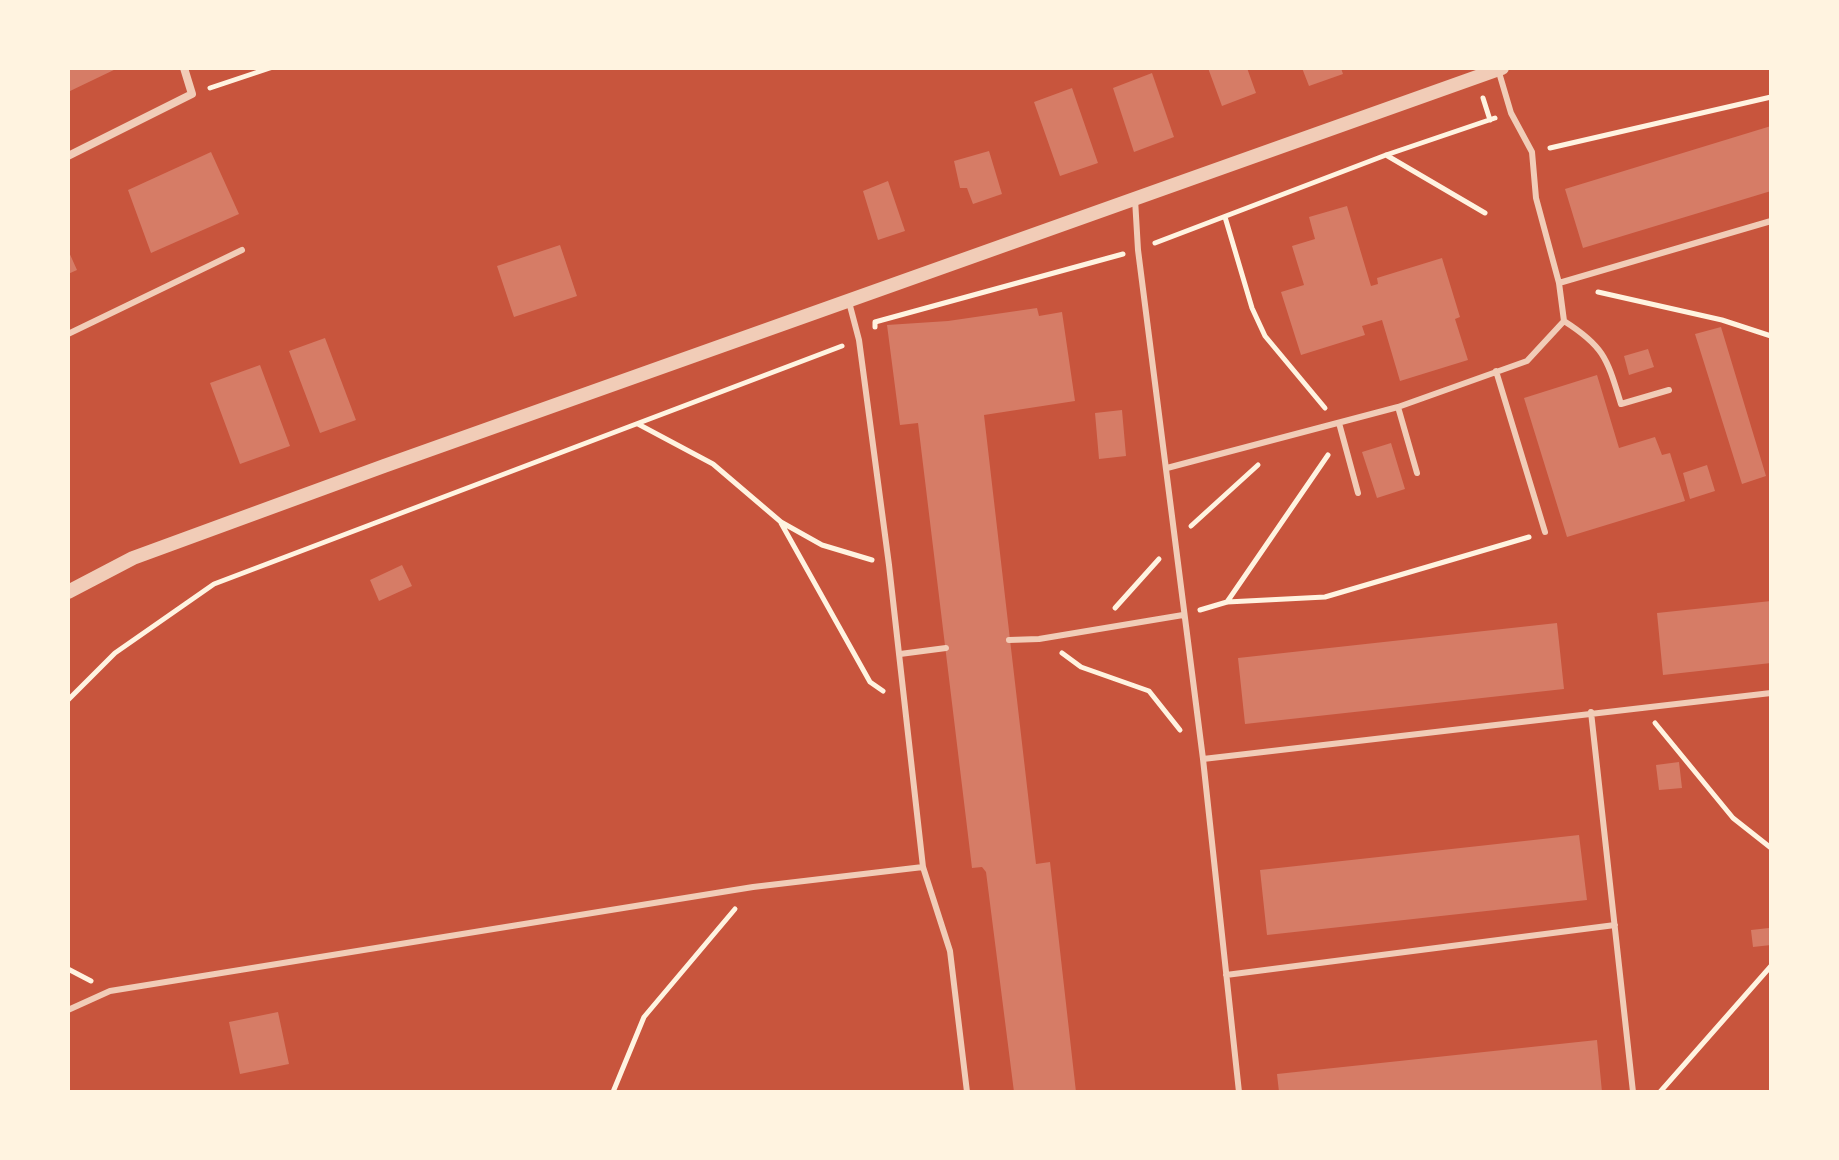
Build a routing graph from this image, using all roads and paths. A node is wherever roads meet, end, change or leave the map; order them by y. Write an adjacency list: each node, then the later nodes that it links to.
1 (184, 68): 5 (street)
2 (270, 68): 5 (path)
3 (1500, 69): 4 (street); 7 (lane)
4 (1475, 72): 11 (street)
5 (192, 94): 10 (street)
6 (1771, 97): 8 (path)
7 (1511, 113): 8 (lane); 9 (path)
8 (1532, 152): 17 (lane)
9 (1386, 155): 12 (path); 13 (path)
10 (68, 156)
11 (1135, 199): 16 (lane); 18 (street)
12 (1485, 213)
13 (1225, 217): 16 (path); 27 (path)
14 (1771, 221): 17 (lane)
15 (242, 250): 20 (lane)
16 (1138, 250): 22 (path); 28 (lane)
17 (1559, 283): 19 (lane); 21 (path)
18 (849, 302): 22 (lane); 34 (street)
19 (1564, 321): 23 (lane); 24 (lane)
20 (68, 334)
21 (1771, 336)
22 (859, 340): 26 (path); 33 (lane)
23 (1496, 371): 25 (lane); 32 (lane)
24 (1669, 390)
25 (1398, 407): 27 (lane); 29 (lane)
26 (638, 423): 31 (path); 42 (path)
27 (1339, 423): 28 (lane); 30 (lane); 35 (path)
28 (1167, 468): 36 (lane)
29 (1417, 473)
30 (1358, 493)
31 (781, 522): 33 (path); 43 (path)
32 (1545, 532): 35 (path)
33 (889, 565): 40 (lane)
34 (68, 592)
35 (1227, 602): 36 (path)
36 (1183, 615): 37 (lane); 46 (lane)
37 (1039, 639): 38 (lane); 46 (path)
38 (1009, 640)
39 (946, 648): 40 (lane)
40 (900, 654): 43 (lane)
41 (1771, 693): 44 (lane)
42 (68, 700)
43 (903, 703): 48 (lane)
44 (1644, 710): 45 (lane); 47 (path)
45 (1591, 712): 46 (lane); 50 (lane)
46 (1203, 759): 52 (lane)
47 (1771, 848)
48 (923, 867): 49 (lane); 55 (lane)
49 (753, 887): 53 (lane); 54 (path)
50 (1615, 925): 52 (lane); 57 (lane)
51 (1771, 966): 58 (path)
52 (1226, 975): 56 (lane)
53 (68, 1010)
54 (613, 1092)
55 (967, 1092)
56 (1239, 1092)
57 (1633, 1092)
58 (1660, 1092)

